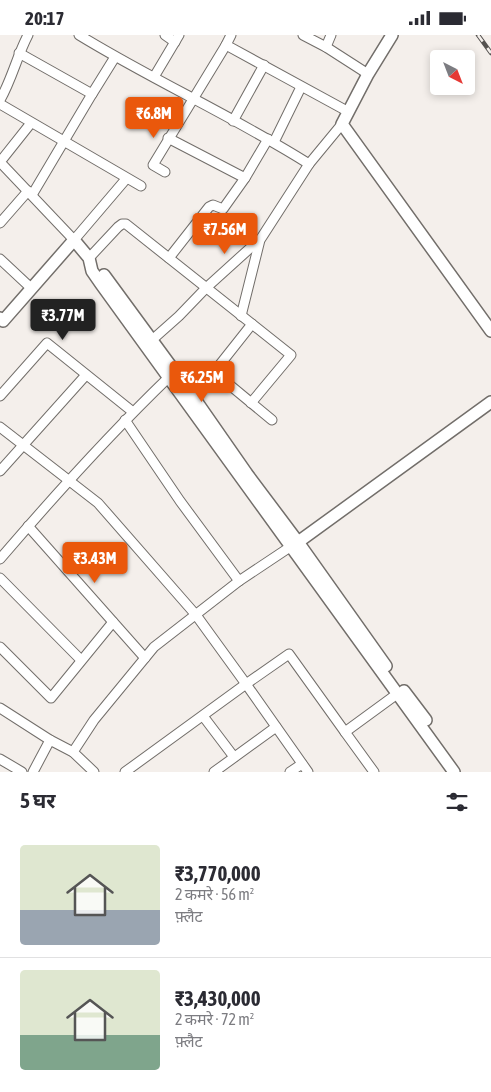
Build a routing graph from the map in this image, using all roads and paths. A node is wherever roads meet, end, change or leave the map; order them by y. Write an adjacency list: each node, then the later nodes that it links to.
1 (28, 35): 11 (street)
2 (79, 35): 12 (street)
3 (165, 35): 8 (street)
4 (232, 35): 9 (street)
5 (303, 35): 10 (street)
6 (331, 35): 10 (street)
7 (392, 35): 14 (street)
8 (177, 38): 15 (street)
9 (226, 45): 13 (street); 19 (street)
10 (326, 47): 14 (street)
11 (19, 53): 17 (street); 18 (street)
12 (115, 57): 15 (street); 17 (street)
13 (264, 65): 16 (street); 22 (street)
14 (368, 75): 21 (street)
15 (154, 77): 19 (street)
16 (301, 87): 21 (street); 27 (street)
17 (92, 94): 26 (street)
18 (1, 95)
19 (194, 98): 22 (street); 25 (street)
20 (0, 104): 23 (street)
21 (347, 111): 24 (street)
22 (233, 121): 27 (street)
23 (31, 123): 26 (street); 28 (street)
24 (342, 123): 29 (street); 46 (street)
25 (168, 138): 30 (street); 31 (street)
26 (65, 141): 32 (street); 34 (street)
27 (271, 141): 29 (street); 31 (street)
28 (0, 162): 34 (street)
29 (309, 164): 37 (street)
30 (165, 173)
31 (245, 178): 39 (street)
32 (126, 179): 33 (street); 36 (street)
33 (141, 186)
34 (30, 193): 35 (street); 36 (street)
35 (0, 223)
36 (74, 240): 40 (street); 41 (street)
37 (260, 240): 42 (street); 43 (street)
38 (0, 259): 41 (street)
39 (169, 259): 40 (street); 42 (street)
40 (90, 260): 47 (street); 50 (street)
41 (31, 288): 44 (street)
42 (206, 288): 43 (street); 47 (street)
43 (241, 315): 45 (street)
44 (1, 322)
45 (252, 324): 48 (street); 54 (street)
46 (491, 331)
47 (152, 340): 51 (street)
48 (214, 372): 51 (street); 54 (street)
49 (86, 375): 52 (street); 55 (street); 59 (street)
50 (168, 378): 55 (street); 63 (street)
51 (192, 395): 63 (street)
52 (0, 396)
53 (491, 402): 63 (street)
54 (251, 403): 57 (street)
55 (133, 412): 56 (street)
56 (125, 419): 61 (street); 66 (street)
57 (272, 420)
58 (0, 427): 59 (street)
59 (23, 445): 60 (street); 61 (street)
60 (0, 471)
61 (69, 479): 62 (street); 67 (street)
62 (28, 527): 64 (street); 68 (street)
63 (294, 544): 66 (street); 72 (street)
64 (0, 559)
65 (0, 578): 71 (street)
66 (239, 581): 67 (street)
67 (196, 615): 70 (street); 73 (street)
68 (113, 622): 70 (street); 71 (street)
69 (0, 647): 71 (street)
70 (145, 658): 80 (street)
71 (81, 660)
72 (384, 670): 74 (street); 93 (street)
73 (246, 684): 76 (street); 77 (street); 78 (street)
74 (397, 694): 78 (street); 92 (street)
75 (0, 708): 79 (street)
76 (203, 716): 81 (street); 87 (street)
77 (276, 727): 81 (street); 83 (street)
78 (345, 732): 91 (street)
79 (50, 740): 80 (street); 85 (street)
80 (72, 752): 86 (street)
81 (234, 757): 88 (street)
82 (0, 759): 84 (street)
83 (302, 763): 89 (street); 90 (street)
84 (22, 772)
85 (33, 772)
86 (94, 772)
87 (125, 772)
88 (214, 772)
89 (290, 772)
90 (308, 772)
91 (374, 772)
92 (454, 772)
93 (463, 772)

